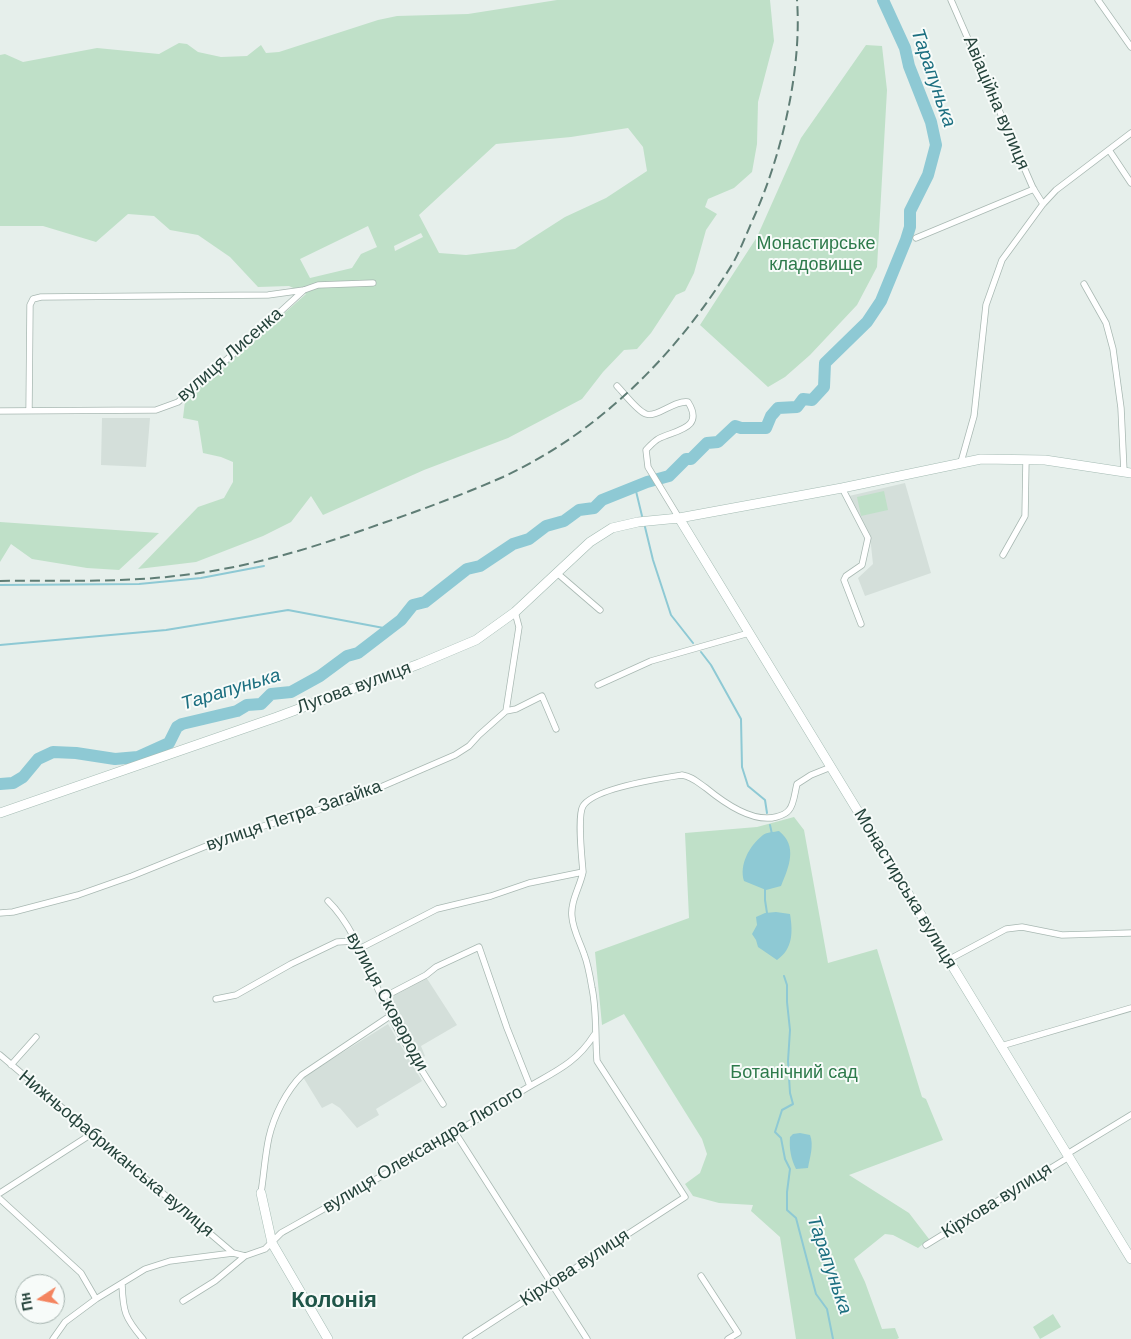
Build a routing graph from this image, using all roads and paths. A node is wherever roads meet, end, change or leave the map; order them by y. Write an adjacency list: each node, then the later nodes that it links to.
1 (951, 0): 7 (street, Авіаційна вулиця)
2 (1098, 0): 3 (street)
3 (1131, 48)
4 (1131, 133): 5 (street)
5 (1109, 150): 6 (street); 8 (street)
6 (1131, 183)
7 (1034, 189): 8 (street, Авіаційна вулиця); 9 (street)
8 (1043, 204): 17 (street)
9 (916, 238)
10 (373, 283): 12 (street)
11 (1084, 284): 18 (street)
12 (304, 290): 15 (street, вулиця Лисенка); 15 (street)
13 (617, 386): 20 (street)
14 (0, 411): 15 (street, вулиця Лисенка)
15 (29, 411)
16 (1026, 460): 17 (street, Лугова вулиця); 18 (street, Лугова вулиця); 21 (street)
17 (961, 462): 19 (street, Лугова вулиця)
18 (1128, 472)
19 (842, 488): 20 (street, Лугова вулиця); 25 (street)
20 (678, 518): 22 (street, Лугова вулиця); 26 (street, Монастирська вулиця)
21 (1003, 555)
22 (557, 573): 23 (street); 24 (street, Лугова вулиця)
23 (600, 610)
24 (515, 612): 28 (street); 31 (street, Лугова вулиця)
25 (861, 624)
26 (749, 633): 27 (street); 30 (street, Монастирська вулиця)
27 (598, 685)
28 (506, 711): 29 (street); 34 (street, вулиця Петра Загайка)
29 (556, 729)
30 (831, 767): 32 (street); 38 (street, Монастирська вулиця)
31 (0, 813)
32 (582, 872): 37 (street); 43 (street)
33 (328, 901): 36 (street, вулиця Сковороди)
34 (0, 913)
35 (1131, 933): 38 (street)
36 (355, 941): 37 (street, вулиця Сковороди); 40 (street)
37 (359, 949): 39 (street, вулиця Сковороди)
38 (948, 960): 45 (street, Монастирська вулиця)
39 (382, 998): 42 (street, вулиця Сковороди); 48 (street)
40 (216, 999)
41 (1131, 1008): 45 (street)
42 (390, 1016): 49 (street, вулиця Сковороди); 55 (street)
43 (594, 1035): 48 (street, вулиця Олександра Лютого); 64 (street, Кірхова вулиця)
44 (36, 1037): 47 (street)
45 (1001, 1046): 53 (street, Монастирська вулиця)
46 (1, 1058): 47 (street, Нижньофабриканська вулиця)
47 (11, 1065): 51 (street, Нижньофабриканська вулиця)
48 (530, 1086): 52 (street, вулиця Олександра Лютого)
49 (443, 1104)
50 (1131, 1115): 53 (street, Кірхова вулиця)
51 (93, 1133): 54 (street); 59 (street, Нижньофабриканська вулиця)
52 (456, 1134): 57 (street, вулиця Олександра Лютого); 64 (street)
53 (1068, 1155): 58 (street, Кірхова вулиця); 61 (street, Монастирська вулиця)
54 (0, 1193)
55 (262, 1193): 57 (street)
56 (0, 1198): 65 (street)
57 (272, 1243): 60 (street, вулиця Олександра Лютого); 69 (street)
58 (926, 1245)
59 (233, 1253): 60 (street); 63 (street)
60 (245, 1256): 66 (street, вулиця Олександра Лютого)
61 (1131, 1259)
62 (701, 1276): 72 (street)
63 (122, 1284): 65 (street); 68 (street)
64 (551, 1284): 70 (street, Кірхова вулиця); 71 (street)
65 (96, 1300): 67 (street)
66 (183, 1301)
67 (53, 1339)
68 (143, 1339)
69 (328, 1339)
70 (466, 1339)
71 (587, 1339)
72 (728, 1339)

